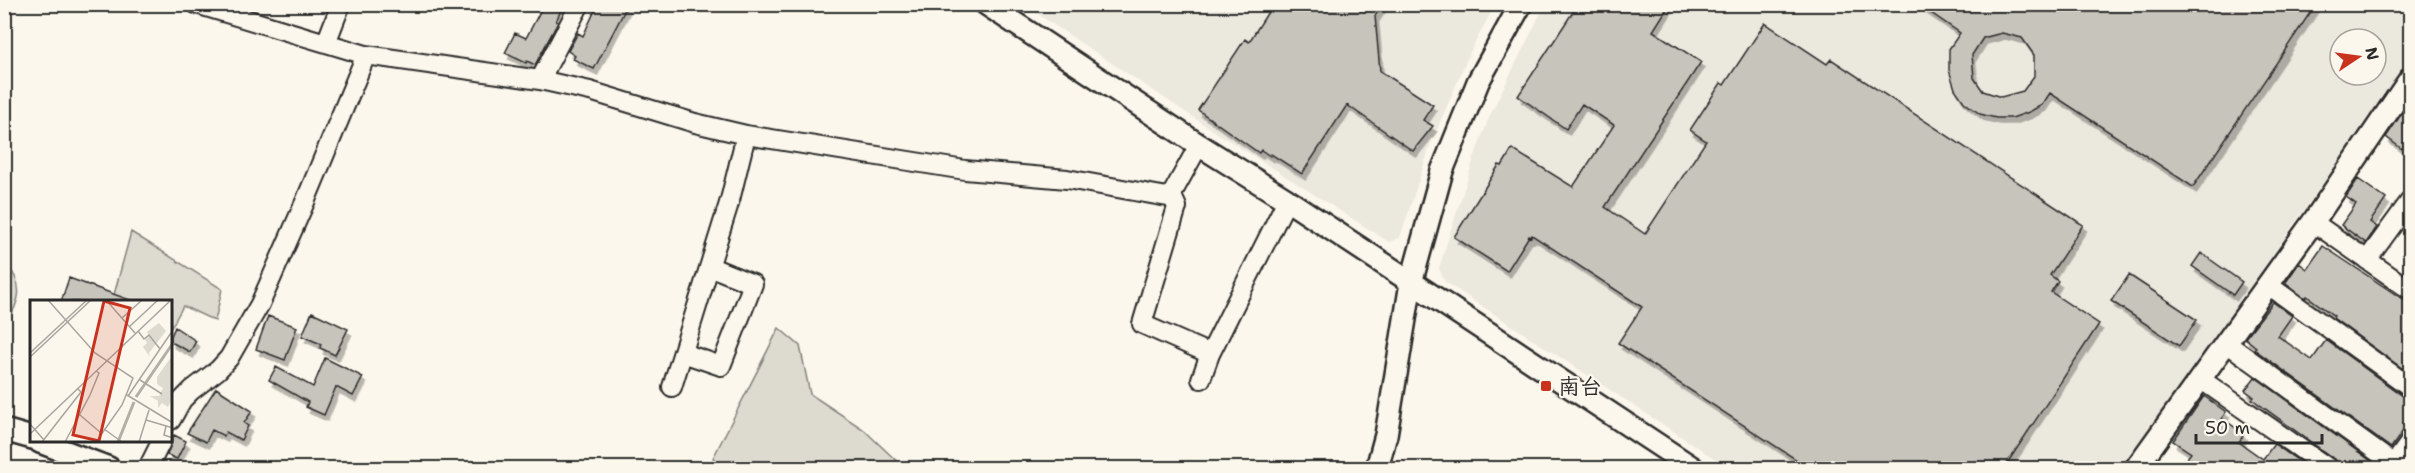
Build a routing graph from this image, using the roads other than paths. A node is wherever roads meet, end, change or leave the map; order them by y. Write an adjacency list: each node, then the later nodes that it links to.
1 (196, 4): 6 (street)
2 (341, 4): 6 (street)
3 (580, 4): 9 (street)
4 (986, 4): 11 (street)
5 (1521, 4): 18 (street)
6 (327, 43): 7 (street)
7 (366, 55): 9 (street); 28 (street)
8 (2410, 79): 15 (street)
9 (540, 80): 10 (street)
10 (746, 135): 12 (street); 17 (street)
11 (1199, 145): 12 (street); 13 (street)
12 (1173, 198): 23 (street)
13 (1287, 200): 18 (street); 23 (street)
14 (2410, 201): 16 (street)
15 (2313, 222): 16 (street); 19 (street)
16 (2367, 260): 20 (street)
17 (711, 267): 22 (street); 22 (street)
18 (1411, 283): 37 (street); 38 (street)
19 (2267, 284): 21 (street); 27 (street)
20 (2410, 291)
21 (2225, 342): 24 (street); 34 (street)
22 (683, 353): 26 (street)
23 (1210, 354): 25 (street)
24 (2199, 378): 39 (street); 40 (street)
25 (1201, 379)
26 (672, 387)
27 (2410, 387)
28 (172, 418)
29 (4, 430): 30 (street)
30 (30, 437)
31 (2410, 442): 34 (street)
32 (45, 443): 35 (street)
33 (160, 443): 36 (street)
34 (2392, 466)
35 (109, 468)
36 (148, 468)
37 (1377, 468)
38 (1693, 468)
39 (2136, 468)
40 (2328, 468)

